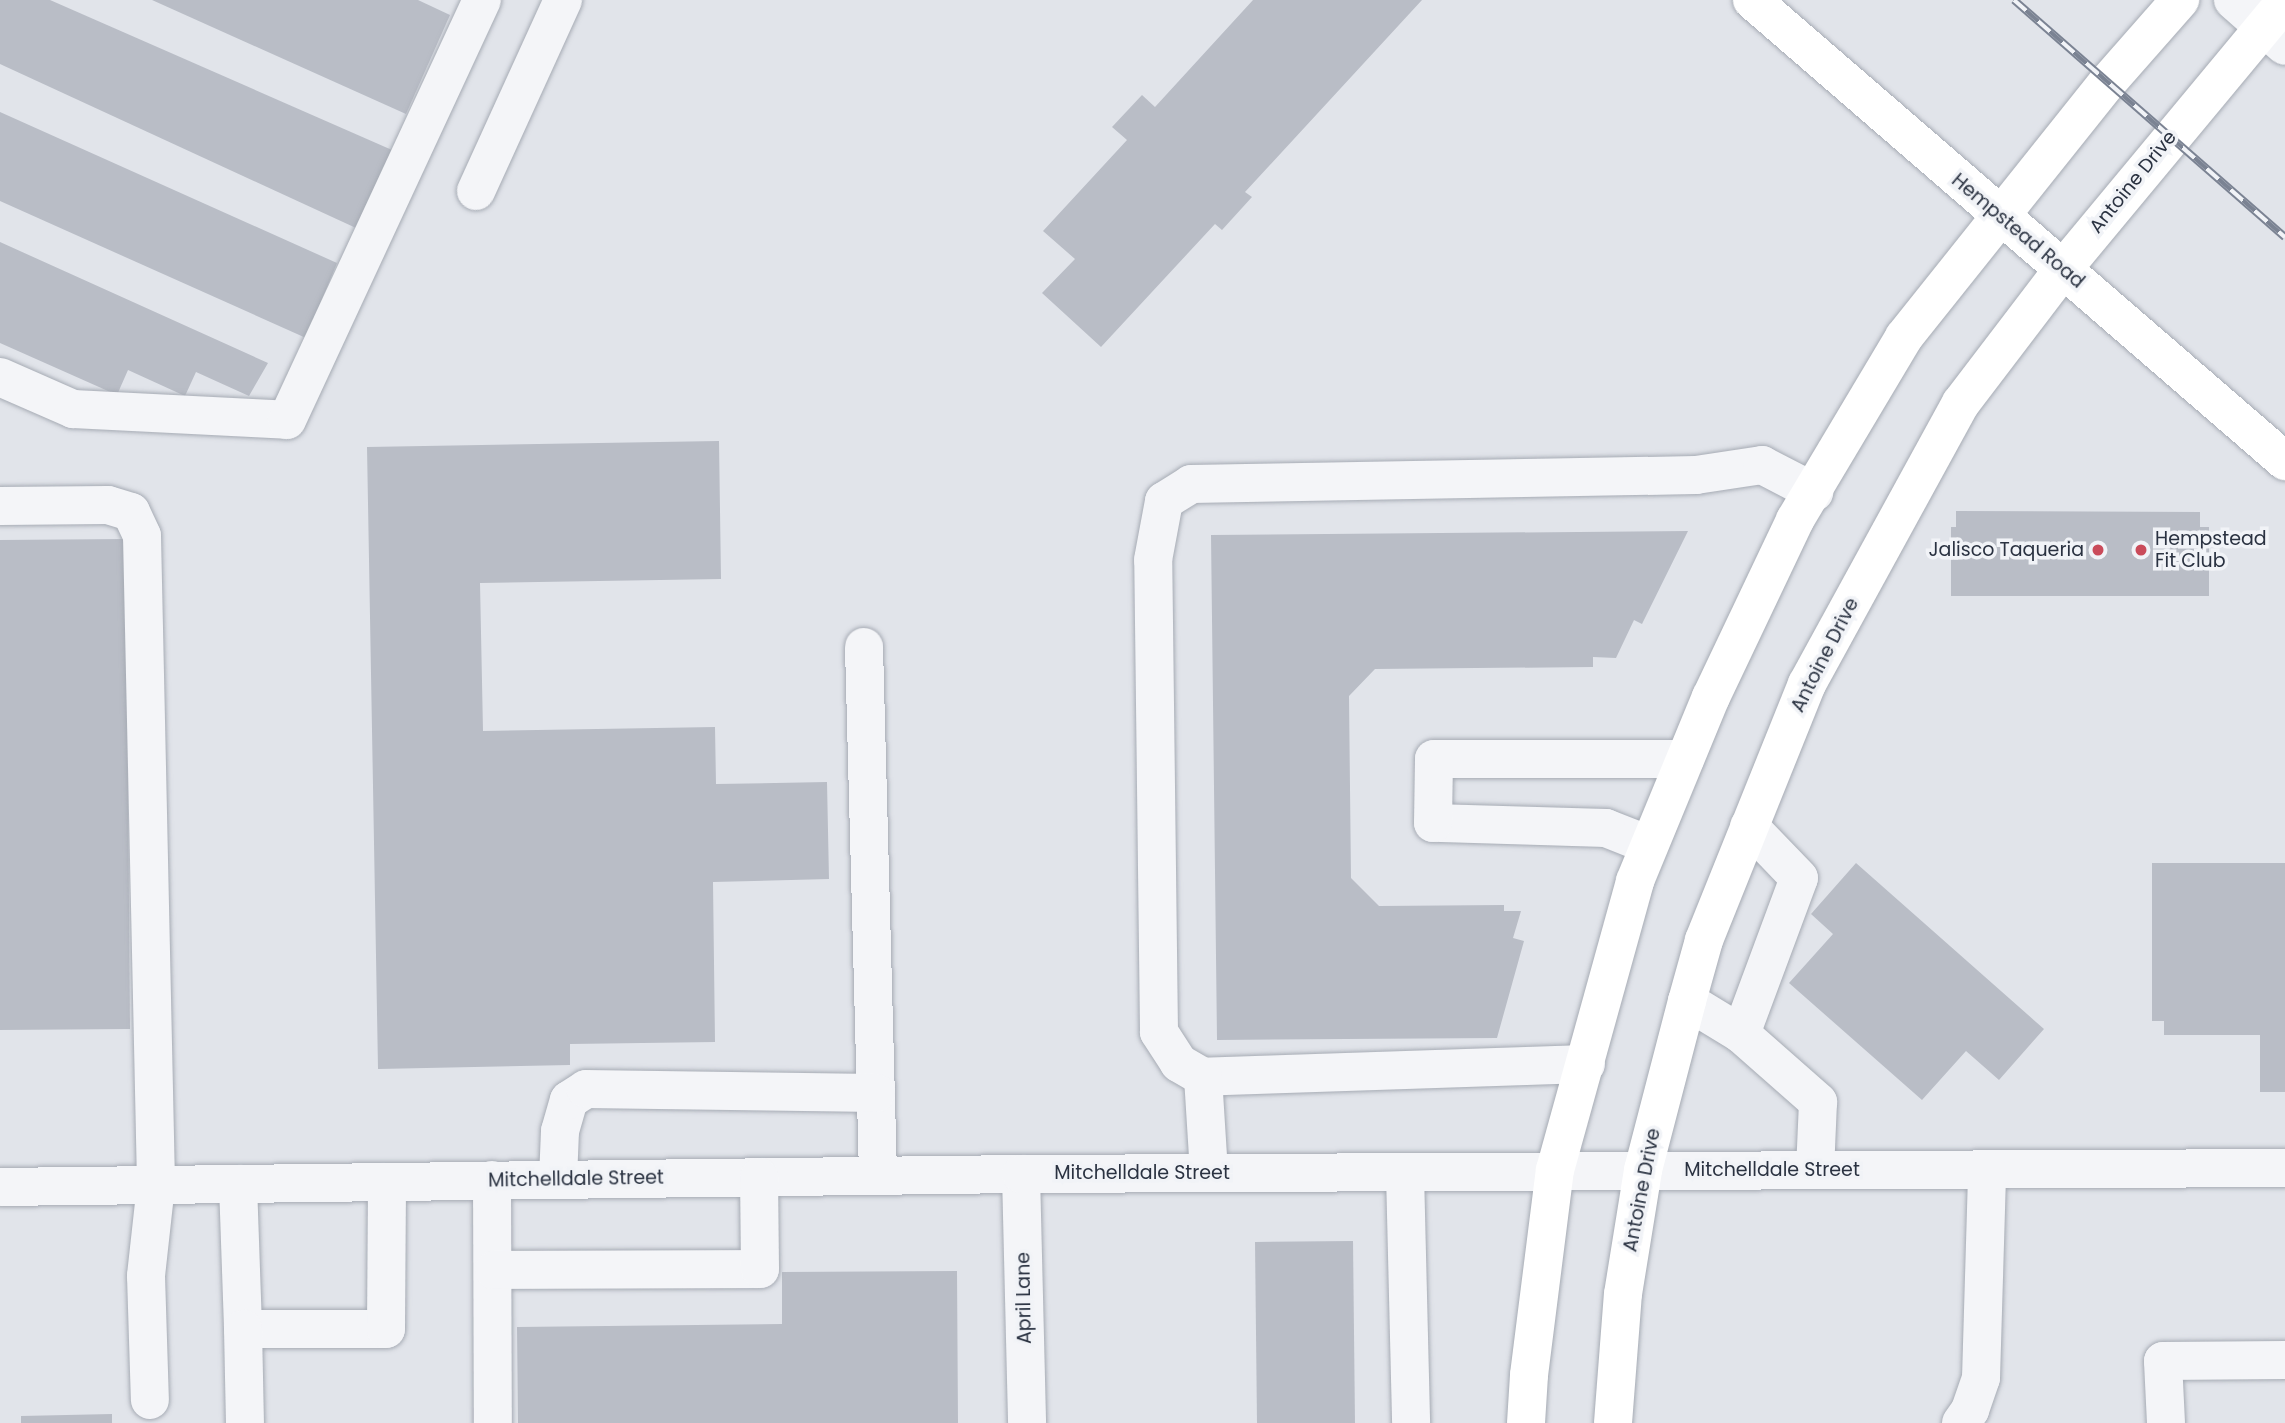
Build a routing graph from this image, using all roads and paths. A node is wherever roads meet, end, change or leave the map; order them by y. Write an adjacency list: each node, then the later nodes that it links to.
1 (482, 0): 10 (street)
2 (563, 0): 7 (street)
3 (1752, 0): 8 (main road, Hempstead Road)
4 (2180, 0): 8 (main road)
5 (2233, 0): 6 (street)
6 (2278, 25): 9 (main road, Antoine Drive)
7 (476, 191)
8 (2001, 218): 9 (main road, Hempstead Road); 12 (main road)
9 (2063, 269): 11 (main road, Hempstead Road); 16 (main road, Antoine Drive)
10 (0, 377)
11 (2285, 461)
12 (1814, 492): 15 (main road); 21 (street)
13 (0, 506): 37 (street)
14 (864, 647): 22 (street)
15 (1685, 759): 17 (main road); 17 (street)
16 (1749, 826): 18 (main road, Antoine Drive); 19 (street)
17 (1649, 845): 20 (main road)
18 (1687, 1002): 19 (street); 25 (main road, Antoine Drive)
19 (1741, 1034): 27 (street)
20 (1586, 1064): 21 (street); 24 (main road)
21 (1203, 1077): 28 (street)
22 (876, 1093): 31 (street); 33 (street)
23 (2285, 1168): 26 (street, Mitchelldale Street)
24 (1555, 1170): 25 (street, Mitchelldale Street); 29 (street, Mitchelldale Street); 47 (main road)
25 (1643, 1170): 27 (street, Mitchelldale Street); 48 (main road, Antoine Drive)
26 (1987, 1170): 27 (street, Mitchelldale Street); 49 (street)
27 (1815, 1171)
28 (1209, 1173): 29 (street, Mitchelldale Street); 30 (street, Mitchelldale Street)
29 (1405, 1173): 46 (street)
30 (1021, 1174): 31 (street, Mitchelldale Street); 45 (street, April Lane)
31 (878, 1175): 32 (street, Mitchelldale Street)
32 (759, 1177): 33 (street, Mitchelldale Street); 39 (street)
33 (558, 1179): 34 (street, Mitchelldale Street)
34 (492, 1180): 35 (street, Mitchelldale Street); 39 (street)
35 (387, 1182): 36 (street, Mitchelldale Street); 40 (street)
36 (238, 1184): 37 (street, Mitchelldale Street); 40 (street)
37 (156, 1185): 38 (street, Mitchelldale Street); 42 (street)
38 (0, 1186)
39 (494, 1270): 44 (street)
40 (243, 1329): 43 (street)
41 (2285, 1360): 50 (street)
42 (150, 1400)
43 (245, 1423)
44 (493, 1423)
45 (1027, 1423)
46 (1411, 1423)
47 (1526, 1423)
48 (1613, 1423)
49 (1961, 1423)
50 (2166, 1423)

